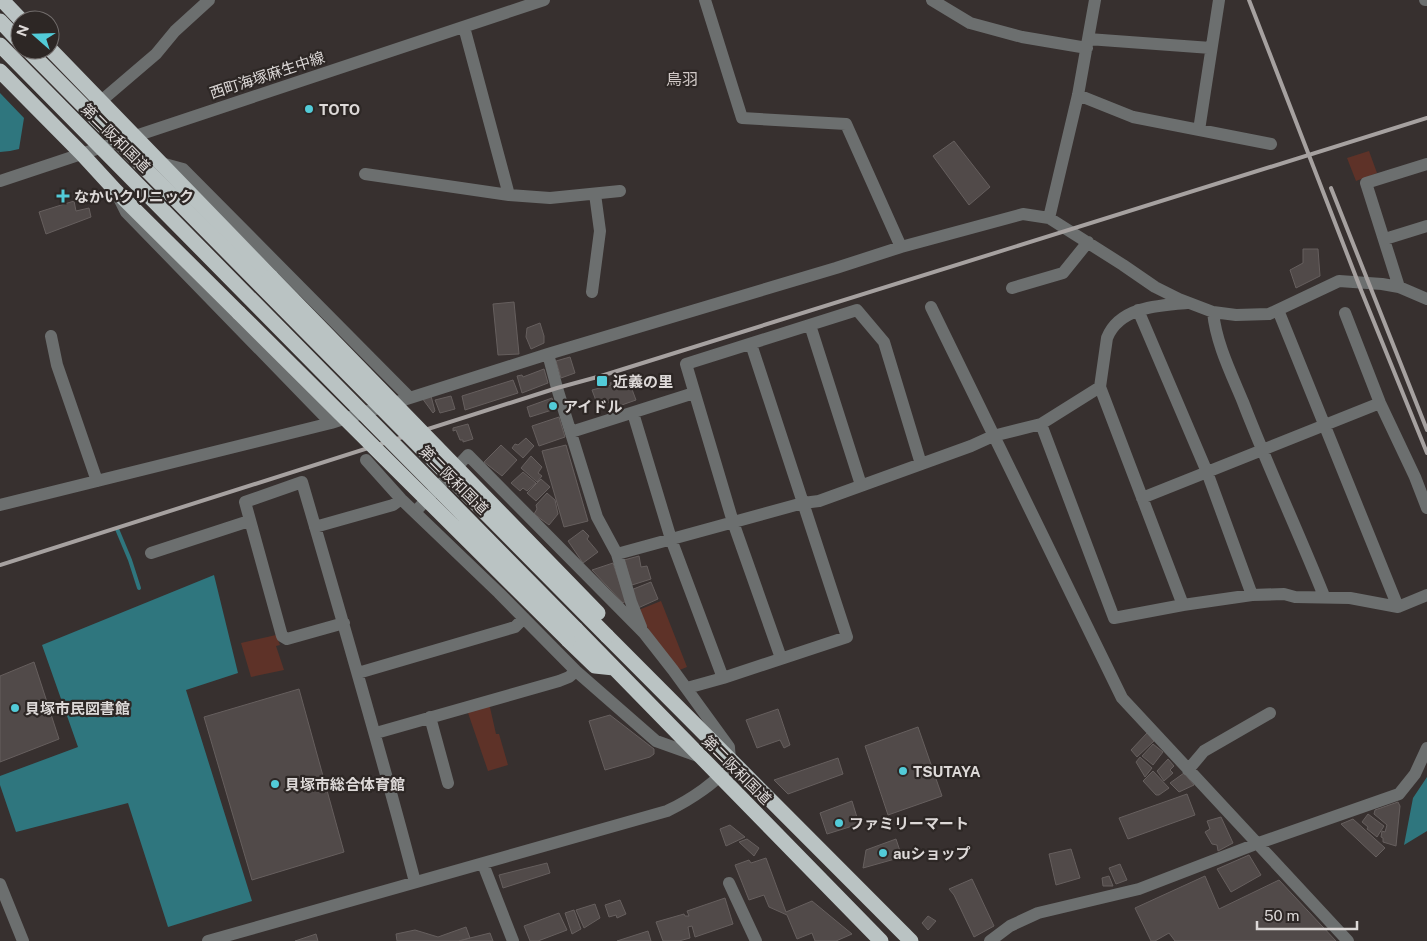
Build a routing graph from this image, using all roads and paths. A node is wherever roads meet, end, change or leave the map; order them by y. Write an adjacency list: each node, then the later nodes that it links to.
1 (2, 0): 8 (highway)
2 (209, 0): 19 (street)
3 (544, 0): 10 (street, 西町海塚麻生中線)
4 (705, 0): 36 (street)
5 (932, 0): 12 (street)
6 (1095, 0): 12 (street)
7 (1219, 0): 14 (street)
8 (12, 10)
9 (0, 21): 11 (highway)
10 (464, 27): 21 (street, 西町海塚麻生中線); 31 (street)
11 (10, 32)
12 (1088, 43): 14 (street); 18 (street)
13 (0, 45): 88 (highway, 第二阪和国道, bridge)
14 (1211, 48): 20 (street)
15 (60, 59): 19 (highway)
16 (38, 60): 86 (highway, 第二阪和国道, bridge)
17 (0, 71): 23 (highway)
18 (1078, 95): 20 (street); 32 (street)
19 (101, 101): 21 (highway)
20 (1199, 130): 22 (street)
21 (135, 135): 23 (street, 西町海塚麻生中線); 24 (highway)
22 (1271, 144)
23 (82, 153): 27 (street, 西町海塚麻生中線); 28 (highway)
24 (161, 163): 53 (street); 86 (highway, bridge)
25 (1427, 164): 34 (street)
26 (366, 174): 31 (street)
27 (0, 181)
28 (115, 190): 56 (street); 88 (highway, bridge)
29 (620, 192): 30 (street)
30 (595, 194): 31 (street); 39 (street)
31 (509, 195)
32 (1049, 218): 35 (street); 36 (street)
33 (1427, 226): 34 (street)
34 (1385, 239): 37 (street)
35 (1088, 242): 38 (street); 41 (street)
36 (902, 247): 50 (street)
37 (1399, 287): 40 (street); 44 (street)
38 (1012, 288)
39 (592, 292)
40 (1427, 299)
41 (1190, 303): 43 (street); 45 (street)
42 (931, 307): 60 (street)
43 (1138, 310): 51 (street); 64 (street)
44 (1278, 310): 45 (street); 58 (street)
45 (1213, 312): 61 (street)
46 (1345, 313): 54 (street)
47 (810, 325): 49 (street); 63 (street); 66 (street)
48 (51, 336): 65 (street)
49 (751, 344): 52 (street); 69 (street)
50 (548, 354): 53 (street); 59 (street)
51 (1100, 387): 57 (street); 68 (street)
52 (694, 393): 55 (street); 74 (street)
53 (410, 398): 56 (street)
54 (1380, 403): 58 (street); 71 (street)
55 (633, 413): 59 (street); 76 (street)
56 (331, 423): 65 (street)
57 (1041, 424): 60 (street); 82 (street)
58 (1325, 425): 61 (street); 83 (street)
59 (570, 432): 78 (street)
60 (993, 436): 63 (street); 100 (street)
61 (1262, 451): 64 (street); 81 (street)
62 (366, 460): 67 (street)
63 (921, 464): 66 (street)
64 (1207, 472): 68 (street); 79 (street)
65 (97, 481): 70 (street)
66 (861, 486): 69 (street)
67 (401, 498): 72 (street); 75 (street)
68 (1142, 498): 82 (street)
69 (803, 503): 74 (street); 89 (street)
70 (0, 505)
71 (1427, 508)
72 (415, 512): 84 (street); 87 (street)
73 (249, 520): 75 (street); 77 (street); 85 (street)
74 (733, 522): 76 (street); 89 (street)
75 (315, 527): 85 (street)
76 (671, 539): 78 (street); 92 (street)
77 (151, 553)
78 (617, 554): 87 (street)
79 (1252, 595): 81 (street); 82 (street)
80 (1427, 595): 83 (street)
81 (1324, 596): 83 (street)
82 (1183, 604)
83 (1398, 607)
84 (524, 618): 90 (street); 91 (street)
85 (344, 623): 91 (street)
86 (611, 633): 99 (highway, 第二阪和国道)
87 (644, 633): 93 (street)
88 (572, 634): 98 (highway, 第二阪和国道)
89 (781, 658): 92 (street)
90 (576, 671): 95 (street); 98 (street)
91 (358, 674): 96 (street)
92 (723, 678): 93 (street)
93 (687, 688): 99 (street)
94 (1270, 713): 100 (street)
95 (430, 718): 96 (street); 102 (street)
96 (376, 733): 105 (street)
97 (1427, 748): 103 (street)
98 (698, 756): 101 (highway, 第二阪和国道)
99 (730, 760): 101 (street); 113 (highway, 第二阪和国道)
100 (1188, 770): 103 (street)
101 (719, 777): 104 (street); 112 (highway, 第二阪和国道)
102 (448, 783)
103 (1256, 844): 114 (street); 115 (street)
104 (483, 864): 105 (street); 110 (street)
105 (415, 882): 109 (street)
106 (729, 883): 111 (street)
107 (0, 884): 108 (street)
108 (23, 941)
109 (208, 941)
110 (513, 941)
111 (756, 941)
112 (881, 941)
113 (911, 941)
114 (990, 941)
115 (1348, 941)

